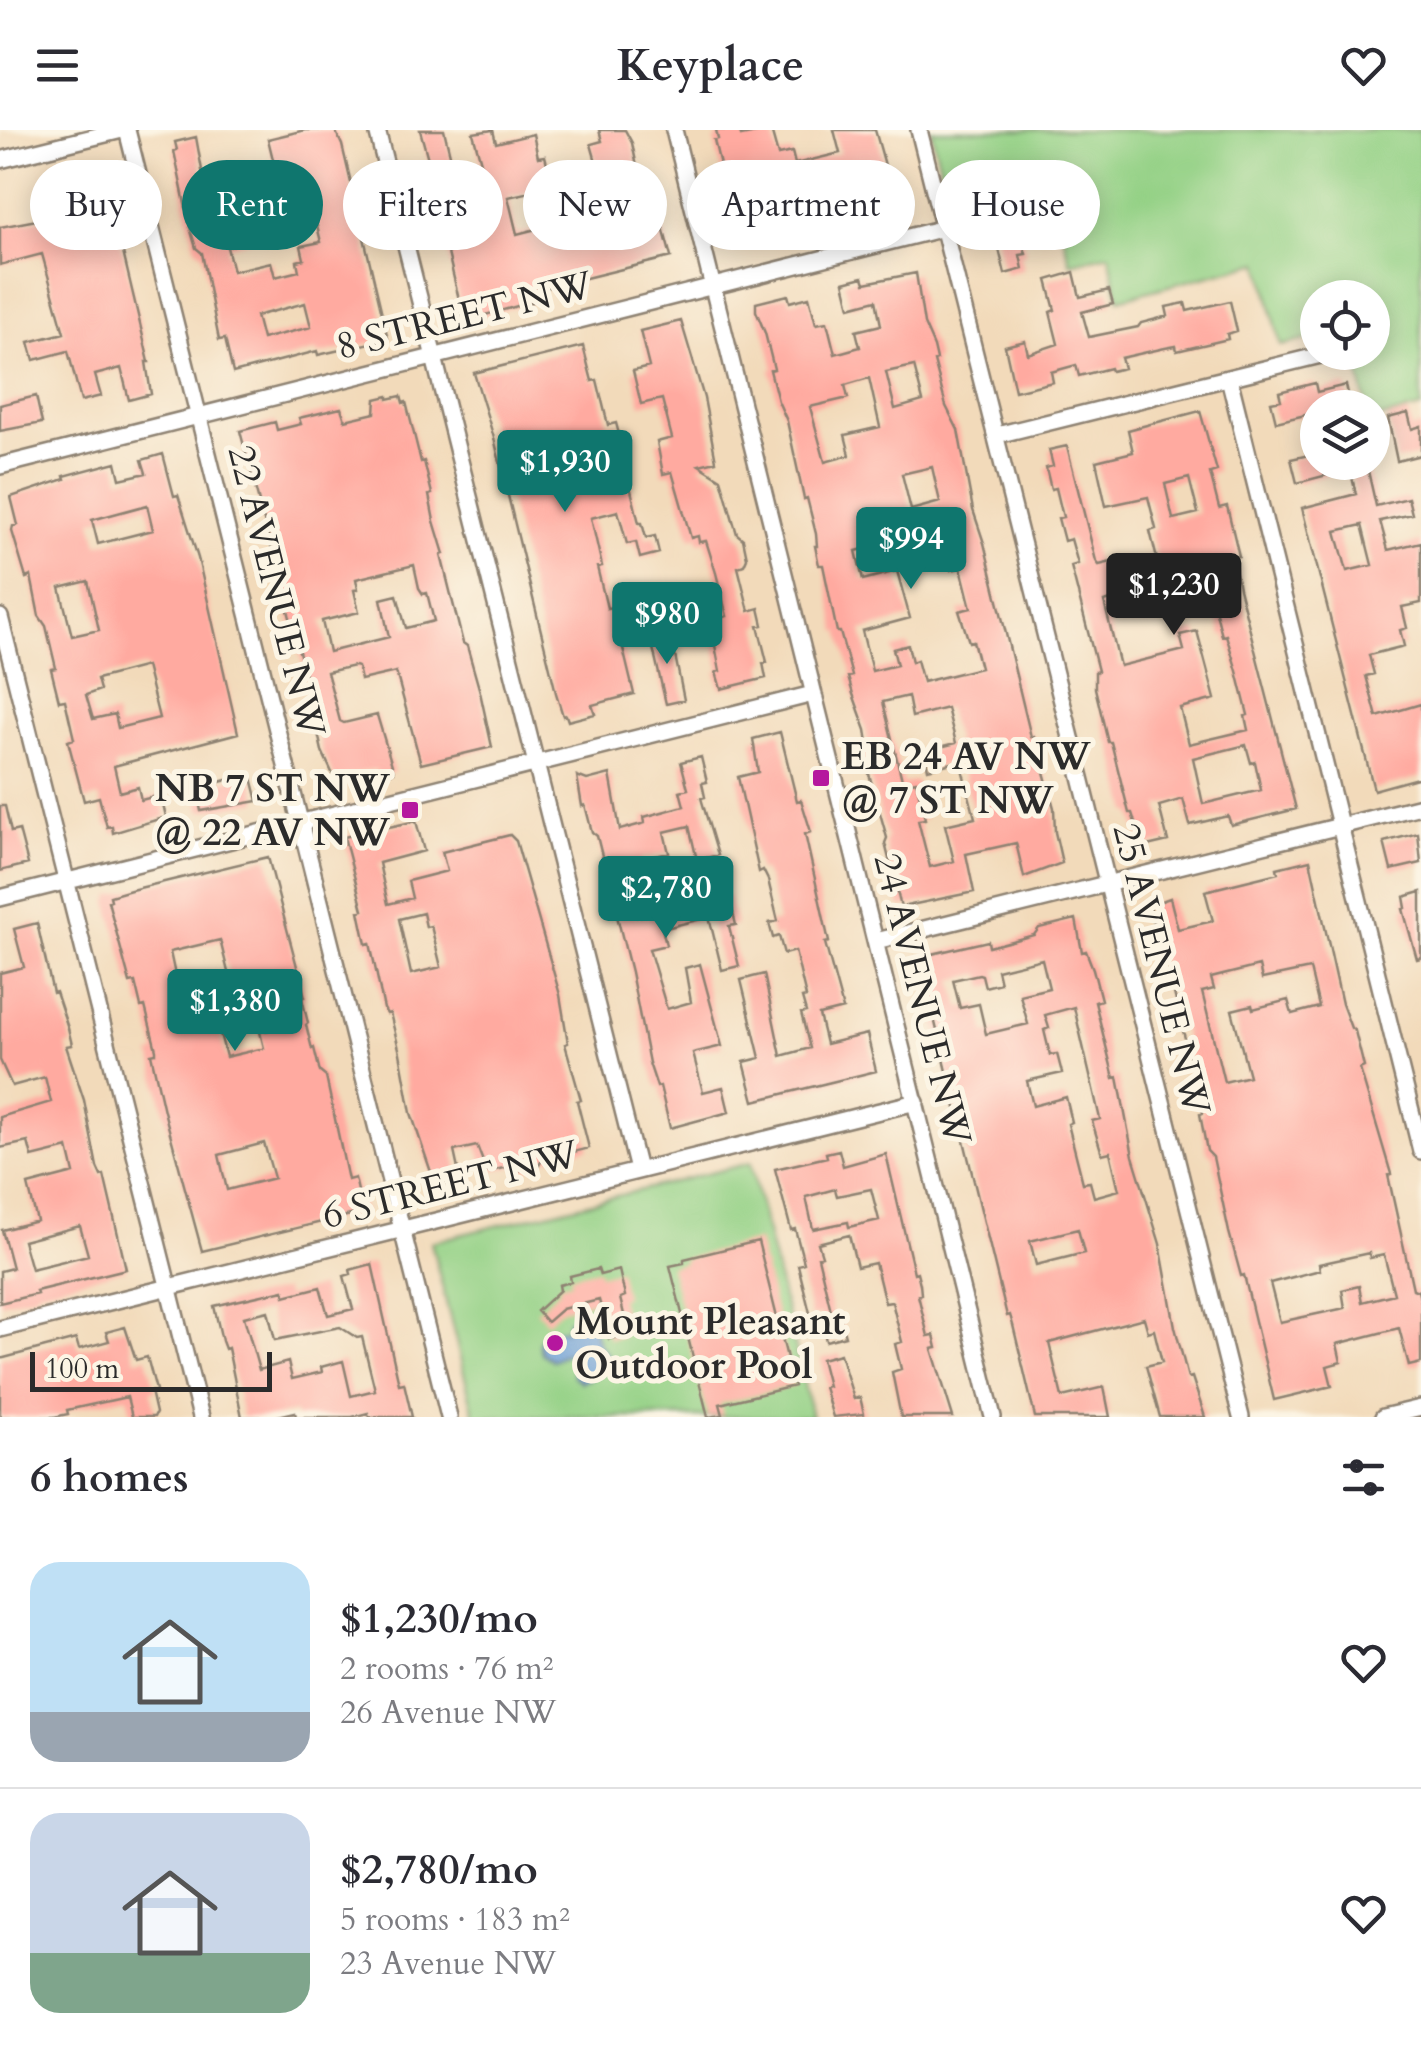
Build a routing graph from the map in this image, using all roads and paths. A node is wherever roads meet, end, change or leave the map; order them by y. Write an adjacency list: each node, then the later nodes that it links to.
1 (124, 130): 5 (street); 13 (street, 22 AVENUE NW)
2 (377, 130): 10 (street)
3 (674, 130): 9 (street, 24 AVENUE NW)
4 (919, 130): 6 (street, 25 AVENUE NW)
5 (0, 160)
6 (935, 193)
7 (935, 230): 9 (street, 8 STREET NW)
8 (950, 250): 14 (street, 25 AVENUE NW)
9 (713, 286): 10 (street, 8 STREET NW); 17 (street, 24 AVENUE NW)
10 (434, 356): 13 (street, 8 STREET NW); 18 (street)
11 (1300, 360): 12 (street)
12 (1229, 378): 14 (street); 21 (street)
13 (200, 415): 15 (street, 8 STREET NW); 20 (street, 22 AVENUE NW)
14 (996, 434): 23 (street, 25 AVENUE NW)
15 (0, 466)
16 (0, 617): 22 (street)
17 (813, 694): 18 (street); 25 (street, 24 AVENUE NW)
18 (536, 763): 20 (street); 28 (street)
19 (1421, 806): 21 (street)
20 (302, 823): 22 (street); 29 (street, 22 AVENUE NW)
21 (1340, 826): 23 (street); 27 (street)
22 (66, 882): 24 (street); 30 (street)
23 (1108, 885): 25 (street); 36 (street, 25 AVENUE NW)
24 (0, 898)
25 (876, 941): 26 (street, 24 AVENUE NW)
26 (916, 1102): 28 (street, 6 STREET NW); 35 (street, 24 AVENUE NW)
27 (1421, 1152)
28 (638, 1170): 29 (street, 6 STREET NW)
29 (402, 1229): 30 (street, 6 STREET NW); 34 (street, 22 AVENUE NW)
30 (169, 1288): 31 (street, 6 STREET NW); 33 (street)
31 (0, 1329)
32 (1421, 1408): 37 (street)
33 (201, 1417)
34 (449, 1417)
35 (994, 1417)
36 (1241, 1417)
37 (1383, 1417)

